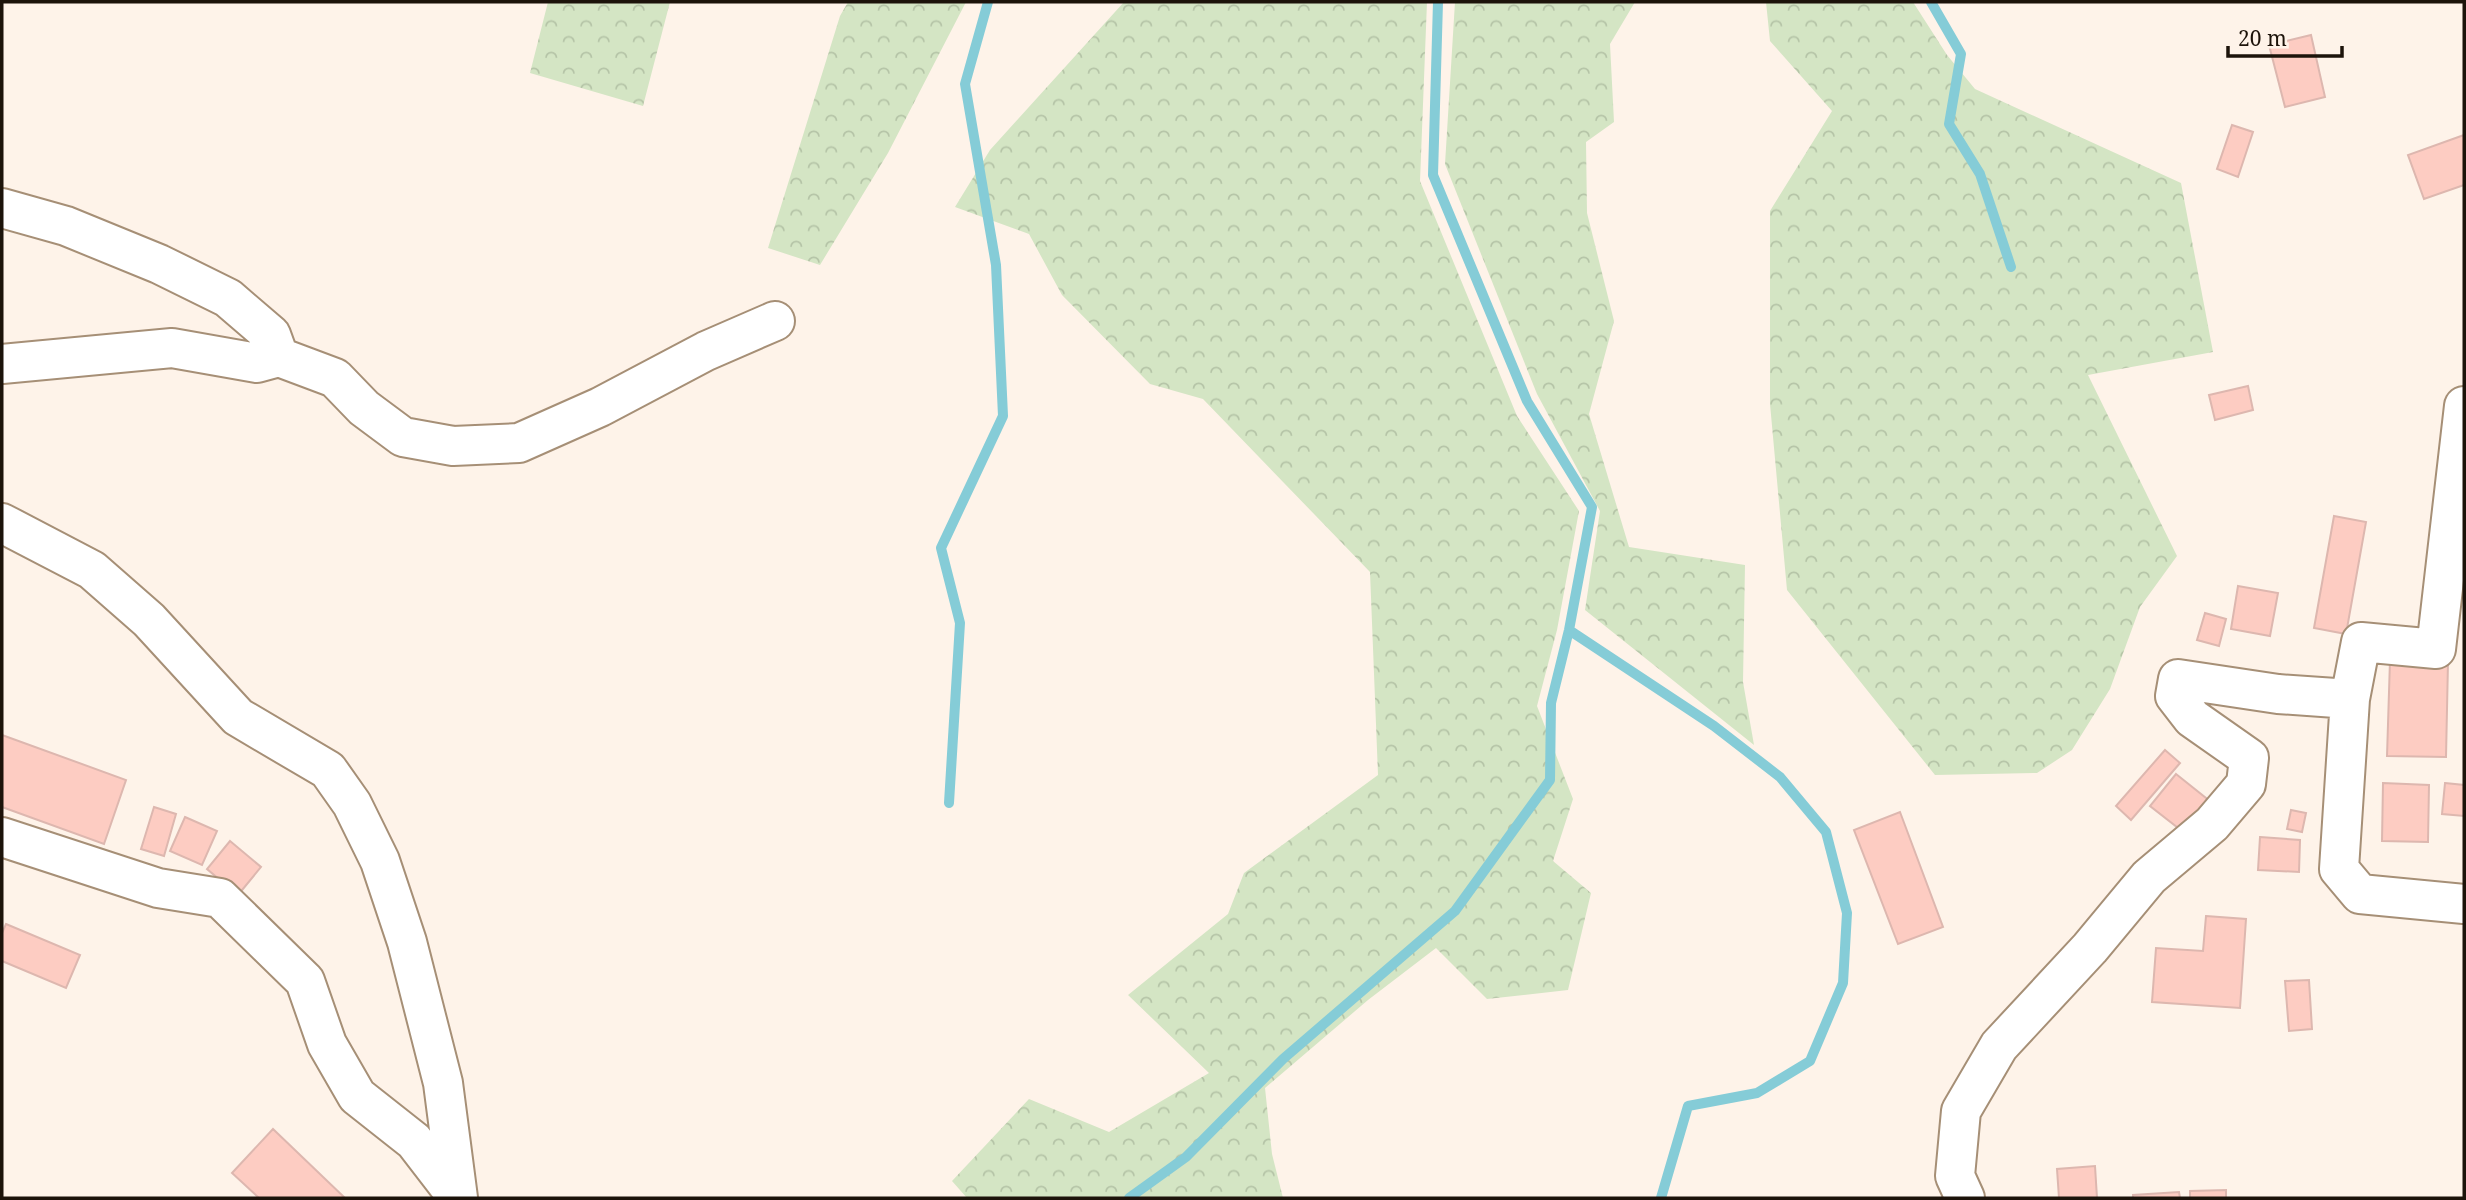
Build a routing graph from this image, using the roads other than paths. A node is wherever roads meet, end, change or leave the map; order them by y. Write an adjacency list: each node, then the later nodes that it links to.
1 (2, 208): 3 (street)
2 (775, 321): 3 (street)
3 (279, 357): 4 (street)
4 (2, 364)
5 (2464, 406): 7 (street)
6 (2, 523): 10 (street)
7 (2350, 699): 9 (street); 11 (street)
8 (2, 836): 10 (street)
9 (2464, 904)
10 (458, 1198)
11 (1965, 1198)

